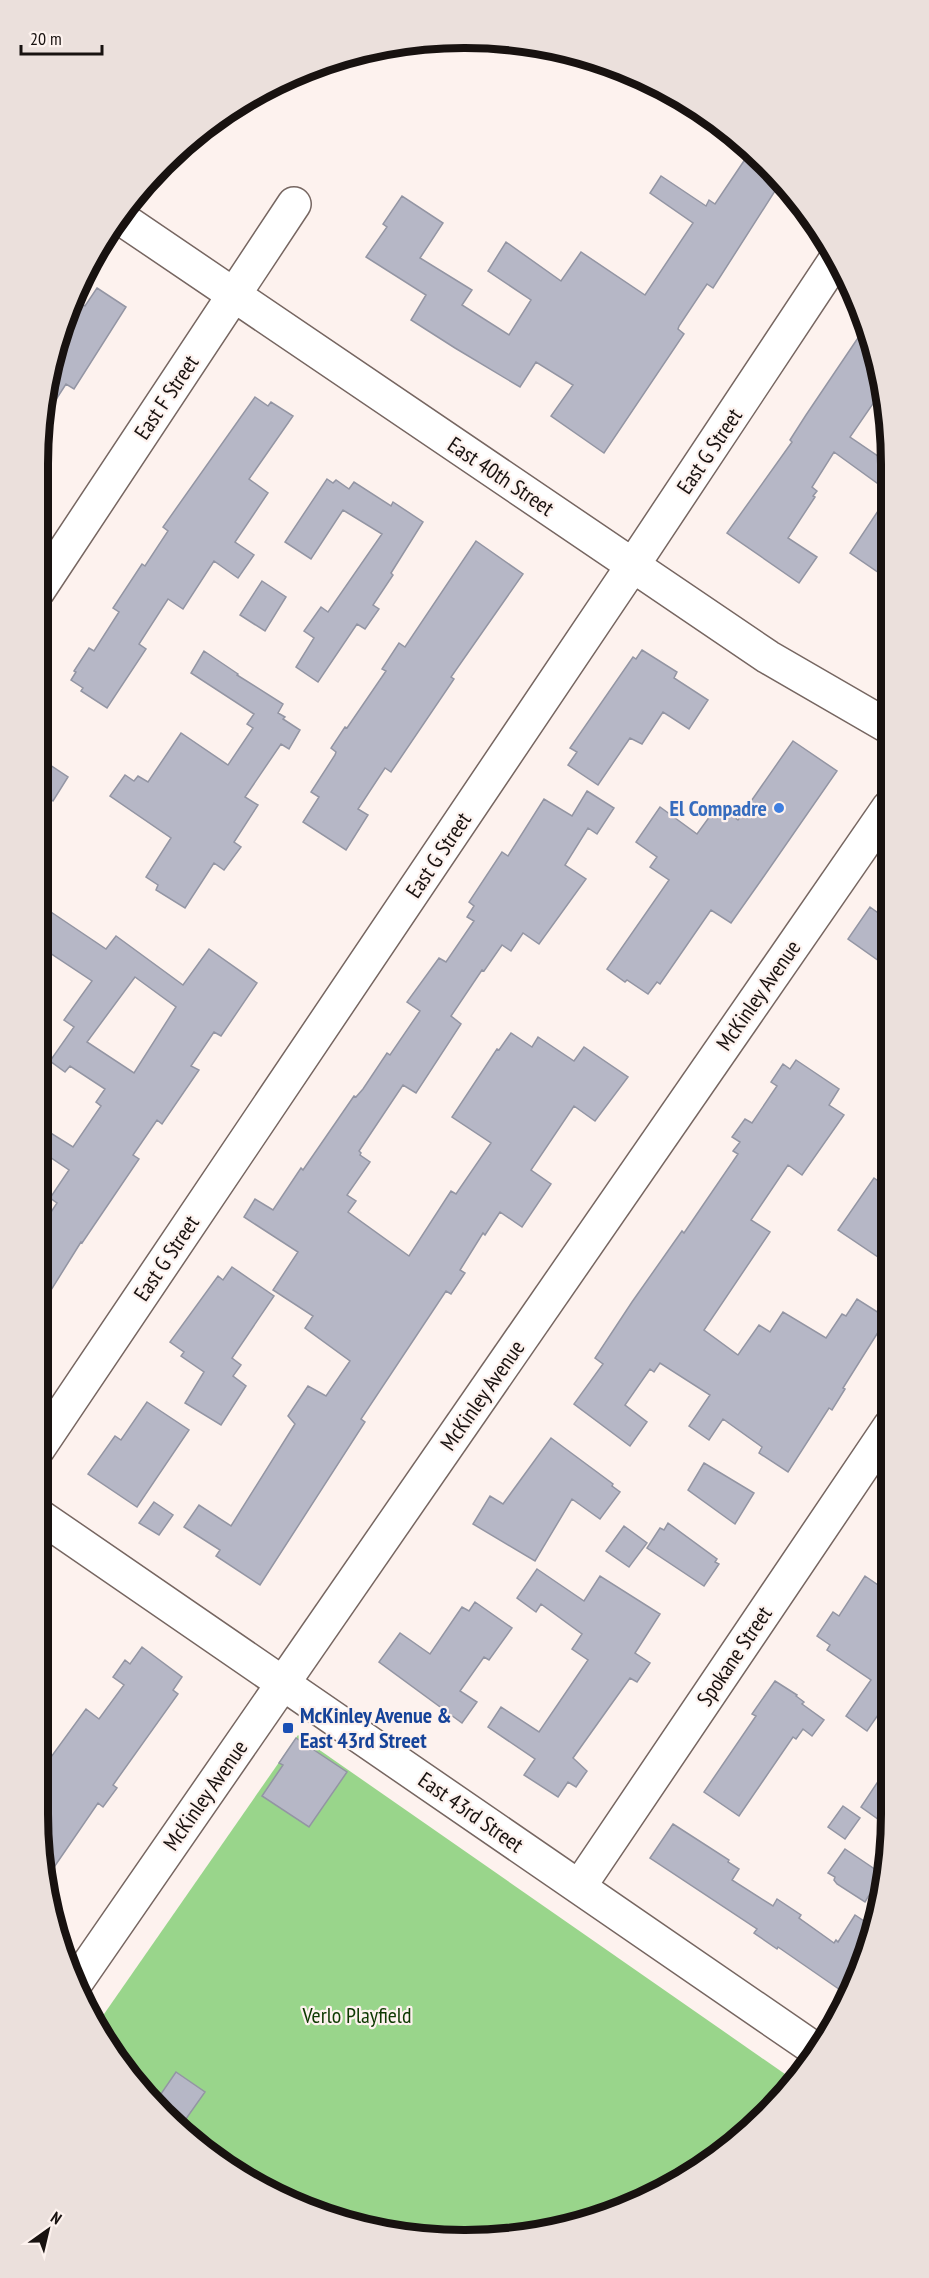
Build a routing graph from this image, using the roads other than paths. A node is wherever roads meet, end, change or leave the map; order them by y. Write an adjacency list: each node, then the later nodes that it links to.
1 (294, 204): 4 (street, East F Street)
2 (126, 222): 4 (street, East 40th Street)
3 (831, 267): 5 (street, East G Street)
4 (233, 296): 5 (street, East 40th Street); 6 (street, East F Street)
5 (633, 565): 7 (street, East 40th Street); 9 (street, East G Street)
6 (48, 576)
7 (881, 722)
8 (881, 819): 12 (street, McKinley Avenue)
9 (48, 1434)
10 (881, 1441): 13 (street, Spokane Street)
11 (48, 1522): 12 (street, East 43rd Street)
12 (283, 1682): 13 (street, East 43rd Street); 14 (street, McKinley Avenue)
13 (579, 1887): 15 (street, East 43rd Street)
14 (81, 1975)
15 (810, 2046)

